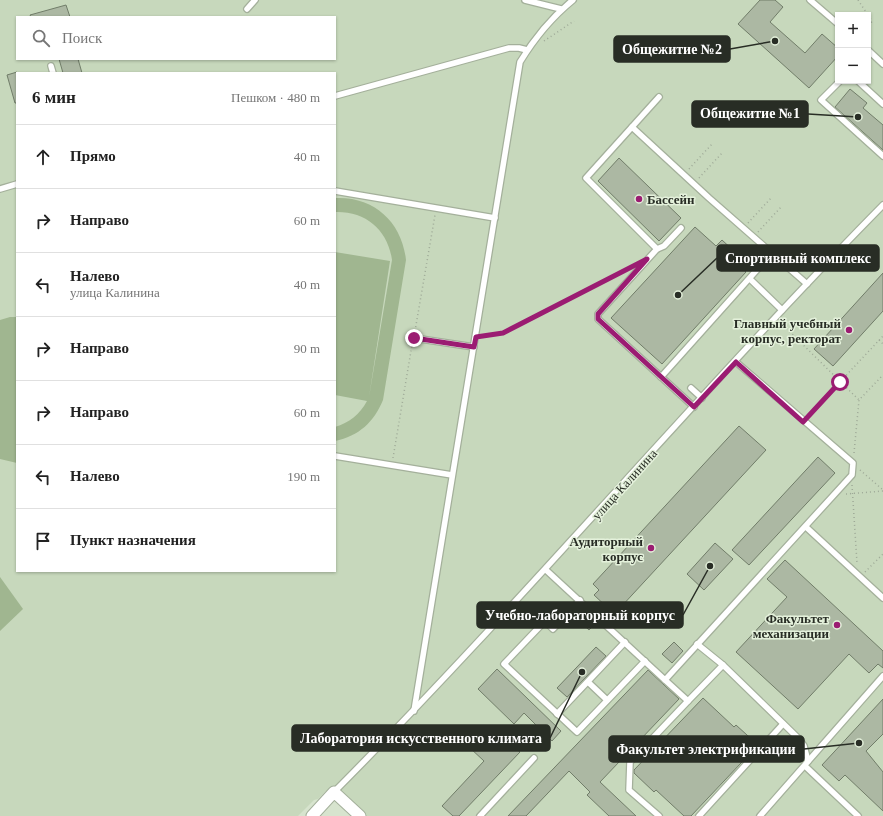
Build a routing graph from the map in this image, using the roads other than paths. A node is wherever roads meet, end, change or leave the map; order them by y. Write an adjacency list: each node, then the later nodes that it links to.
1 (256, 0): 5 (lane)
2 (525, 0): 6 (lane)
3 (573, 0): 6 (lane)
4 (810, 0): 7 (lane)
5 (247, 9)
6 (561, 9): 8 (lane)
7 (835, 21)
8 (527, 50): 15 (lane); 24 (lane)
9 (871, 53): 10 (lane)
10 (883, 64)
11 (51, 66): 12 (lane)
12 (53, 72)
13 (837, 84): 19 (lane)
14 (861, 84): 17 (lane)
15 (336, 96)
16 (659, 97): 18 (lane)
17 (883, 104)
18 (632, 127): 26 (lane); 27 (lane)
19 (883, 156)
20 (16, 184): 21 (lane)
21 (0, 189)
22 (336, 191): 24 (lane)
23 (883, 205): 29 (lane, улица Калинина)
24 (495, 218): 32 (lane)
25 (681, 228): 26 (lane)
26 (657, 249): 34 (lane)
27 (772, 253): 28 (lane); 29 (lane)
28 (750, 279): 30 (lane); 34 (lane)
29 (807, 284): 30 (lane, улица Калинина)
30 (782, 310): 33 (lane, улица Калинина)
31 (414, 338): 32 (lane)
32 (474, 347): 39 (lane)
33 (736, 362): 36 (lane, улица Калинина); 40 (lane)
34 (661, 377): 37 (lane)
35 (691, 388): 36 (lane)
36 (702, 398): 37 (lane, улица Калинина)
37 (694, 407): 41 (lane, улица Калинина)
38 (336, 456): 39 (lane)
39 (452, 475): 53 (lane)
40 (806, 527): 42 (lane); 45 (lane)
41 (546, 570): 43 (lane); 53 (lane, улица Калинина)
42 (883, 598)
43 (580, 600): 44 (lane); 54 (lane)
44 (625, 642): 46 (lane); 50 (lane)
45 (697, 644): 47 (lane); 49 (lane)
46 (645, 661): 49 (lane); 51 (lane)
47 (723, 666): 52 (lane); 55 (lane)
48 (883, 676): 57 (lane)
49 (665, 680): 52 (lane)
50 (588, 682): 51 (lane); 54 (lane)
51 (607, 700): 54 (lane)
52 (688, 701): 62 (lane)
53 (414, 711): 58 (lane, улица Калинина)
54 (557, 714)
55 (783, 724): 57 (lane); 63 (lane)
56 (534, 758): 61 (lane)
57 (806, 763): 64 (lane); 65 (lane)
58 (334, 792): 59 (street, улица Калинина); 60 (street)
59 (312, 816)
60 (360, 816)
61 (480, 816)
62 (659, 816)
63 (699, 816)
64 (760, 816)
65 (858, 816)

